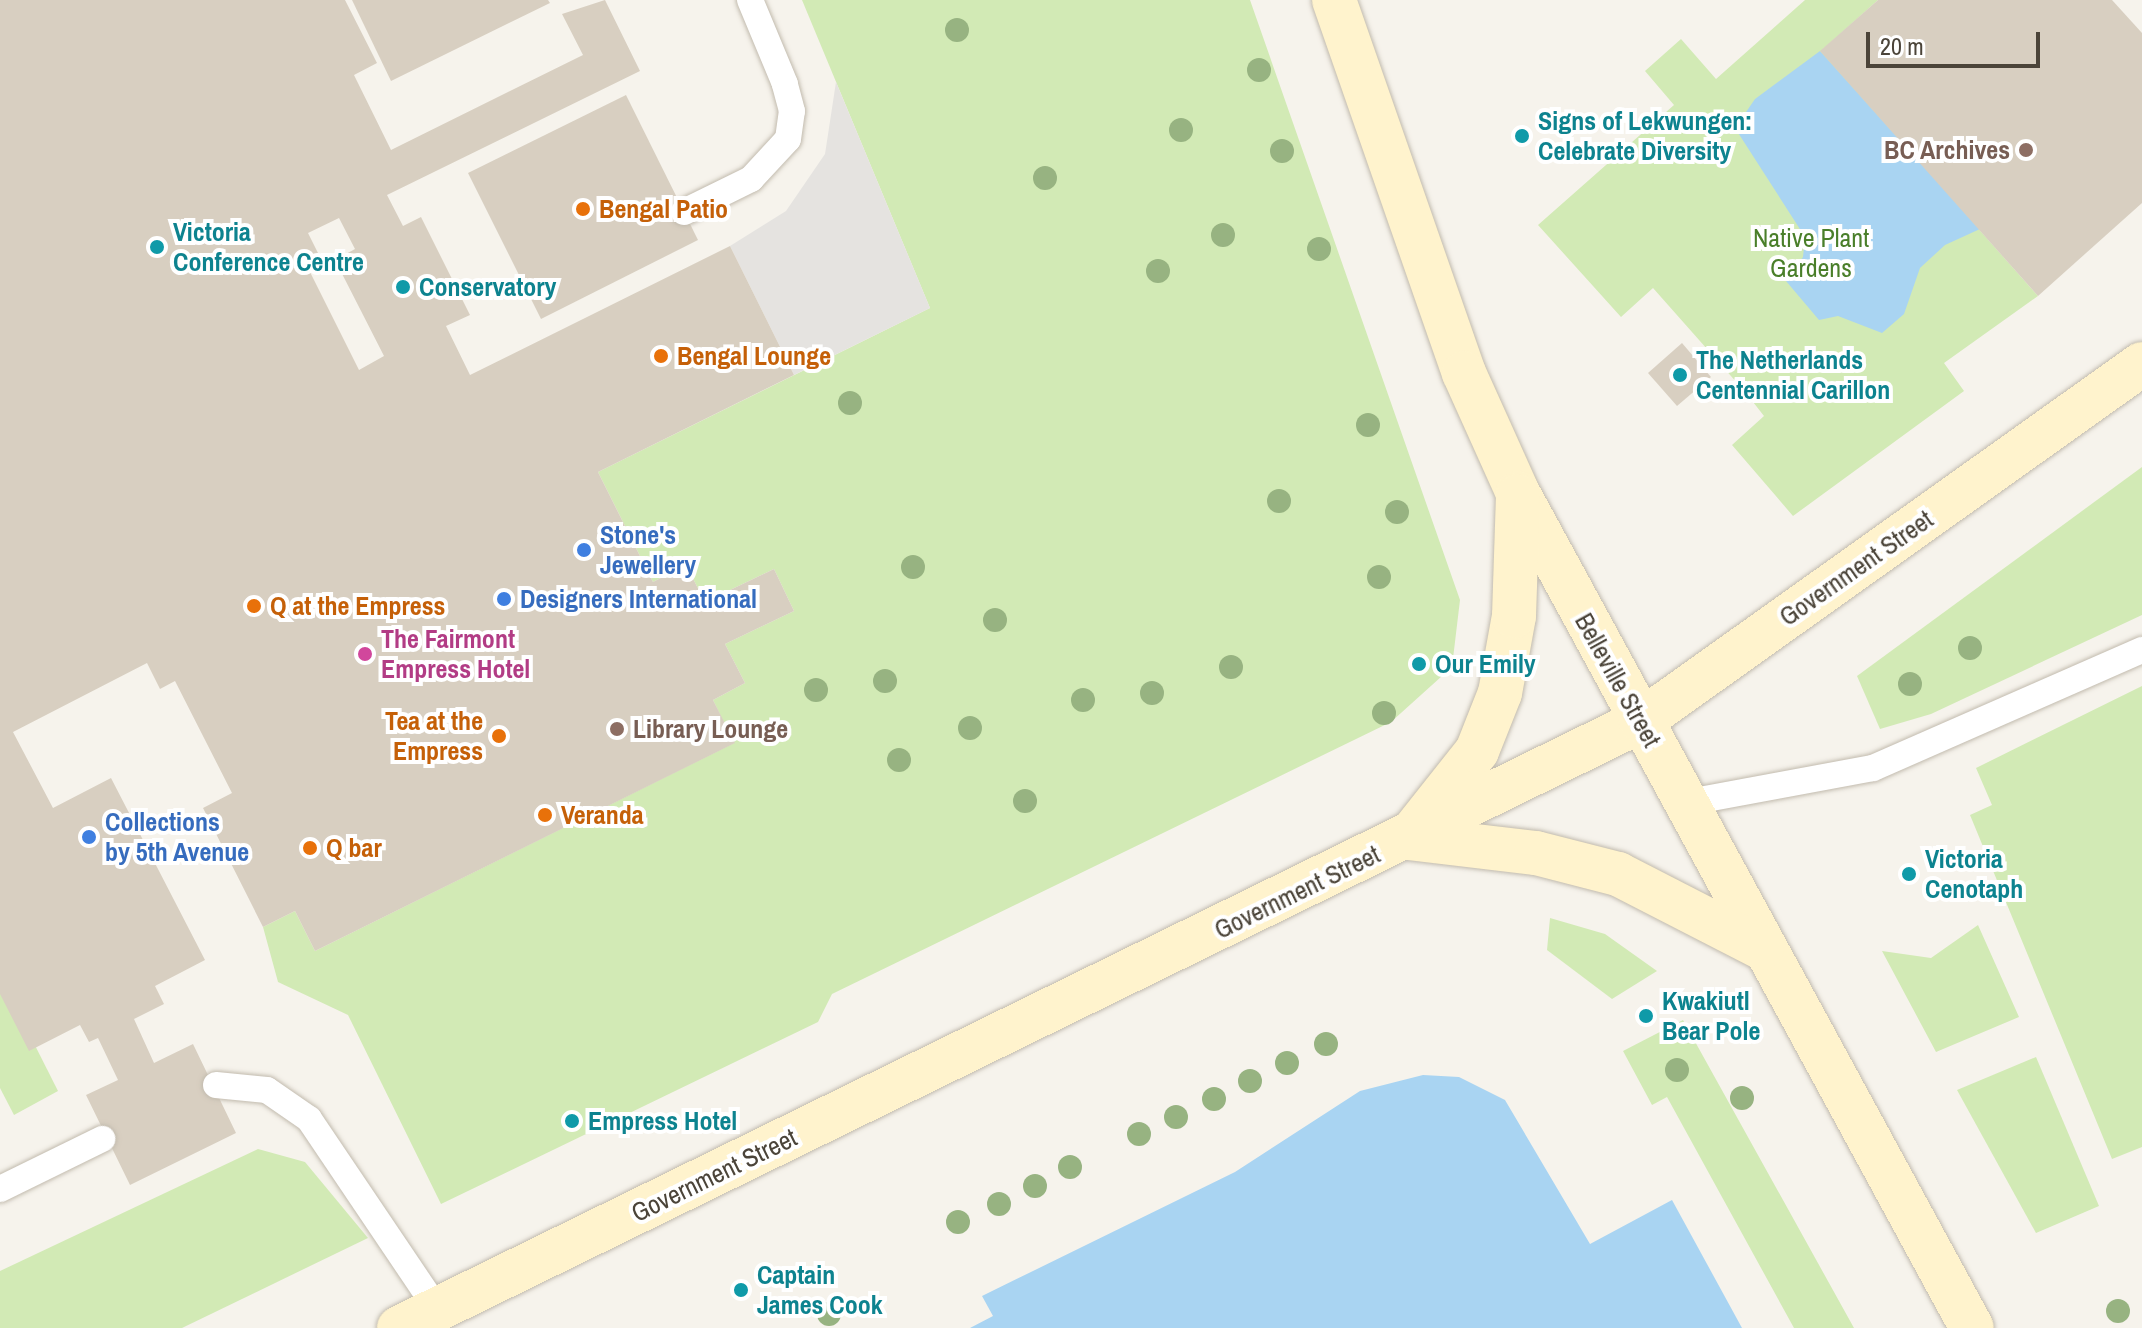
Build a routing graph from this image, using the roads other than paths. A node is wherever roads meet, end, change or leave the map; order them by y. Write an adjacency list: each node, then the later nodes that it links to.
1 (750, 0): 3 (lane)
2 (1334, 0): 5 (main road, Belleville Street)
3 (684, 212)
4 (2142, 364): 7 (main road, Government Street)
5 (1518, 493): 7 (main road, Belleville Street); 9 (main road)
6 (2142, 650): 8 (lane)
7 (1641, 721): 8 (main road, Belleville Street); 9 (main road, Government Street)
8 (1684, 803): 10 (main road, Belleville Street)
9 (1408, 838): 10 (main road); 14 (main road, Government Street)
10 (1764, 949): 16 (main road, Belleville Street)
11 (216, 1085): 14 (lane)
12 (102, 1139): 13 (lane)
13 (0, 1189)
14 (438, 1310): 15 (main road, Government Street)
15 (399, 1328)
16 (1972, 1328)

